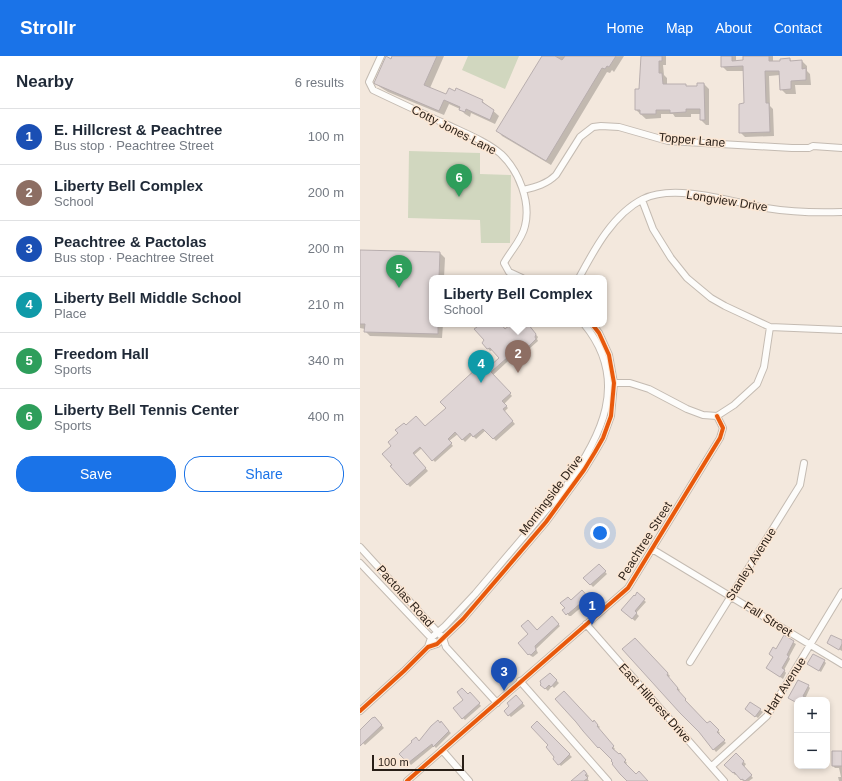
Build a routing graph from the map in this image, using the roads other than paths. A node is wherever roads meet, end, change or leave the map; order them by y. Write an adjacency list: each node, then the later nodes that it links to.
1 (381, 56): 3 (street, Cotty Jones Lane)
2 (842, 148): 3 (street, Topper Lane)
3 (523, 190): 6 (street, Cotty Jones Lane)
4 (642, 200): 5 (street, Longview Drive); 7 (street, Longview Drive); 10 (street)
5 (842, 212)
6 (516, 275)
7 (581, 275)
8 (586, 327): 21 (street, Morningside Drive)
9 (594, 327): 12 (street, Morningside Drive)
10 (770, 327): 11 (street); 13 (street)
11 (842, 330)
12 (614, 383): 13 (street); 23 (street, Morningside Drive)
13 (717, 416): 16 (street, Peachtree Street)
14 (804, 463): 19 (street, Stanley Avenue)
15 (360, 547): 21 (street, Pactolas Road)
16 (652, 549): 19 (street, Fall Street); 20 (street, Peachtree Street)
17 (360, 563): 22 (street, Pactolas Road)
18 (842, 592): 25 (street, Hart Avenue)
19 (732, 596): 25 (street, Fall Street); 28 (street, Stanley Avenue)
20 (586, 624): 30 (street, Peachtree Street); 34 (street, East Hillcrest Drive)
21 (438, 632): 22 (street, Morningside Drive); 23 (street, Pactolas Road)
22 (432, 638): 24 (street, Pactolas Road); 26 (street, Morningside Drive)
23 (443, 638): 24 (street, Morningside Drive); 27 (street, Pactolas Road)
24 (437, 644): 26 (street, Morningside Drive); 27 (street, Pactolas Road)
25 (810, 646): 29 (street, Fall Street); 34 (street, Hart Avenue)
26 (428, 647): 32 (street, Morningside Drive)
27 (446, 647): 31 (street, Pactolas Road)
28 (690, 662)
29 (842, 664)
30 (520, 681): 31 (street, Peachtree Street); 38 (street)
31 (497, 703): 33 (street, Peachtree Street)
32 (360, 711)
33 (442, 750): 36 (street, Peachtree Street); 37 (street)
34 (712, 766): 35 (street, East Hillcrest Drive)
35 (722, 780)
36 (407, 781)
37 (469, 781)
38 (608, 781)

